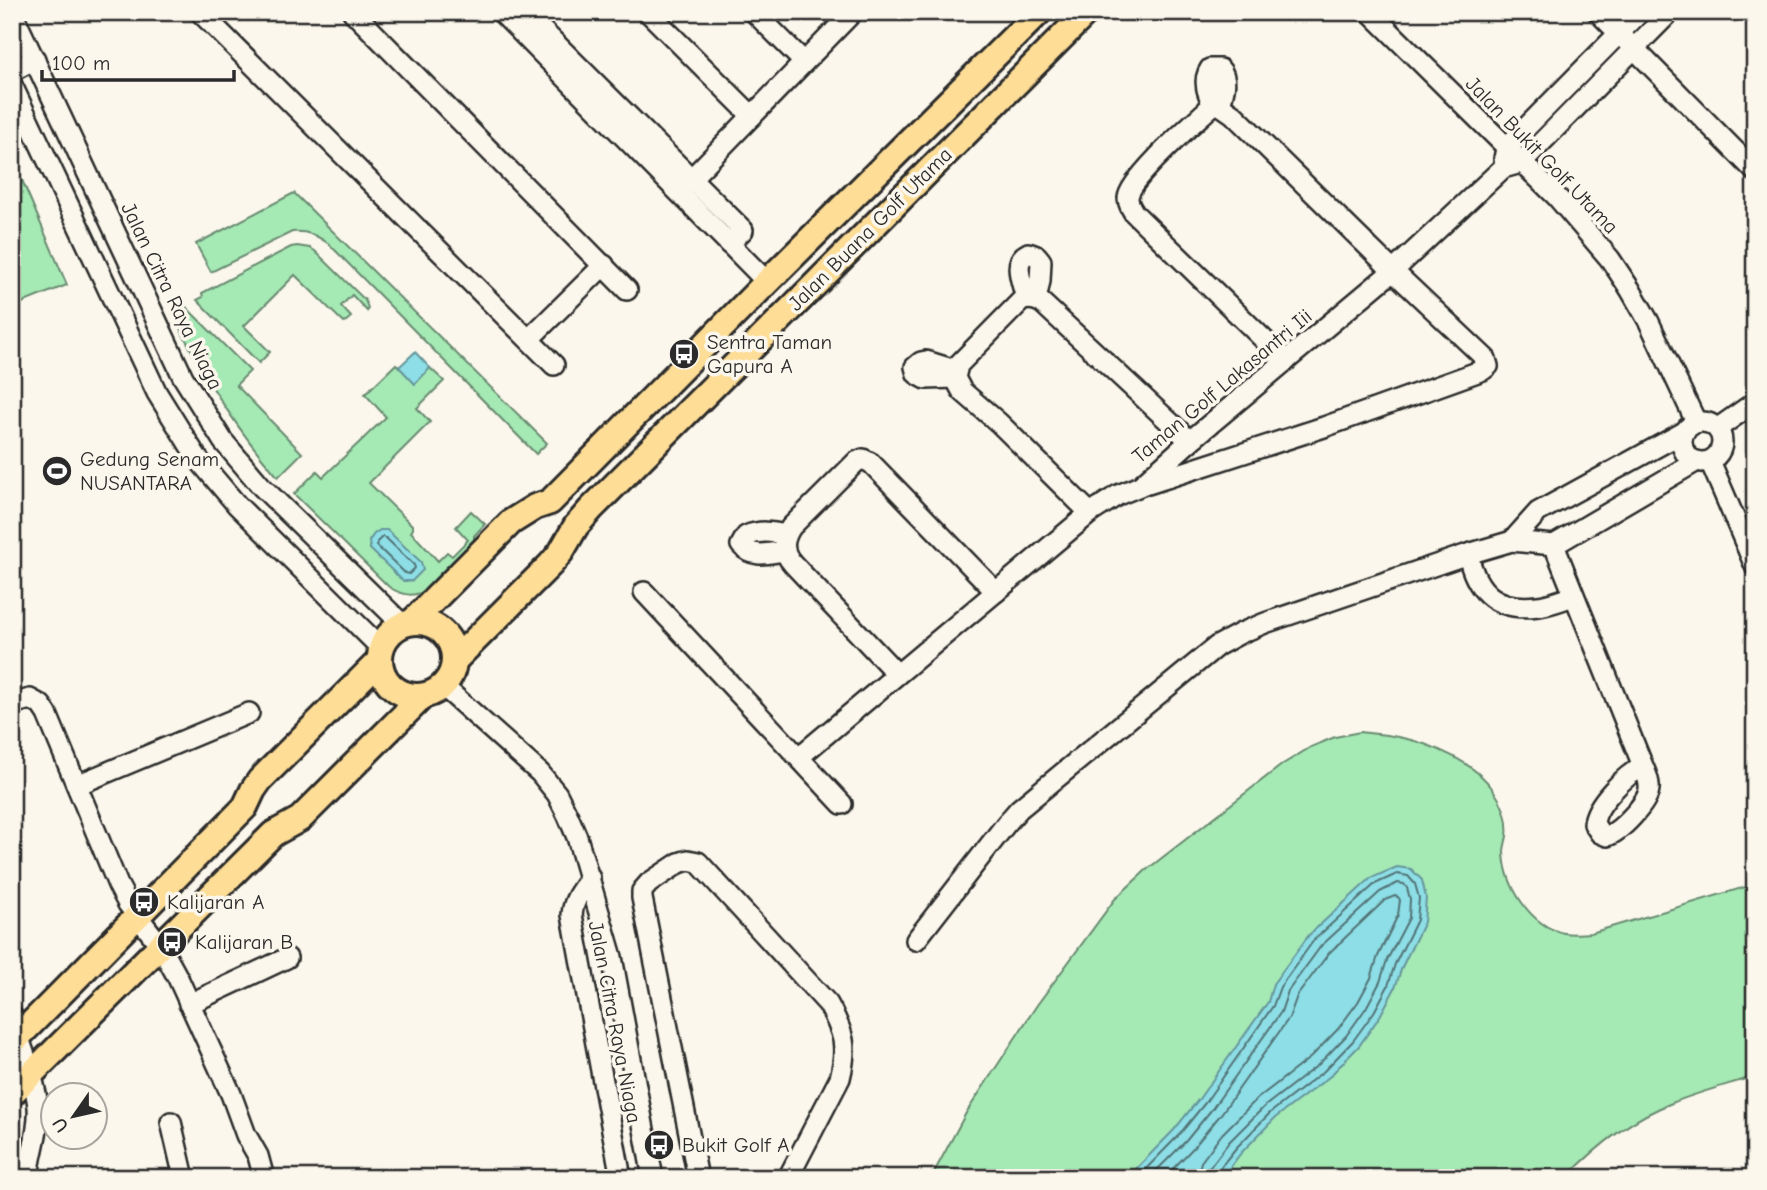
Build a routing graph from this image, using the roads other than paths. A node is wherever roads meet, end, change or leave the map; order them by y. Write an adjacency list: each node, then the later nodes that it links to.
1 (12, 12): 18 (street, Jalan Citra Raya Niaga)
2 (353, 12): 27 (street)
3 (501, 12): 16 (street)
4 (524, 12): 16 (street)
5 (648, 12): 22 (street)
6 (754, 12): 19 (street)
7 (853, 12): 19 (street)
8 (1039, 12): 29 (main road, Jalan Buana Golf Utama)
9 (1087, 12): 42 (main road, Jalan Buana Golf Utama)
10 (1370, 12): 23 (street, Jalan Bukit Golf Utama)
11 (1598, 12): 15 (street)
12 (1640, 12): 15 (street)
13 (1670, 12): 17 (street, Taman Golf Lakasantri Iii)
14 (206, 15): 31 (street)
15 (1619, 33): 17 (street); 23 (street)
16 (540, 41): 26 (street)
17 (1634, 49): 24 (street, Taman Golf Lakasantri Iii); 25 (street)
18 (35, 59): 20 (street); 50 (street, Jalan Citra Raya Niaga)
19 (804, 62): 22 (street)
20 (12, 71)
21 (12, 85): 51 (street)
22 (752, 116): 26 (street)
23 (1506, 149): 24 (street, Jalan Bukit Golf Utama)
24 (1512, 166): 28 (street, Taman Golf Lakasantri Iii); 35 (street, Jalan Bukit Golf Utama)
25 (1755, 171)
26 (684, 185): 29 (street)
27 (604, 265): 30 (street); 31 (street)
28 (1393, 271): 32 (street, Taman Golf Lakasantri Iii); 32 (street); 39 (street)
29 (767, 282): 40 (main road, Jalan Buana Golf Utama)
30 (627, 290)
31 (529, 339): 33 (street)
32 (1286, 361): 37 (street, Taman Golf Lakasantri Iii)
33 (554, 365)
34 (1755, 402): 36 (street)
35 (1690, 427): 36 (street); 38 (street); 43 (street)
36 (1718, 428): 38 (street)
37 (1189, 441): 39 (street, Taman Golf Lakasantri Iii); 41 (street)
38 (1703, 461): 44 (street); 46 (street)
39 (1140, 486): 41 (street, Taman Golf Lakasantri Iii)
40 (550, 502): 42 (main road); 50 (main road, Jalan Buana Golf Utama)
41 (1090, 513): 48 (street, Taman Golf Lakasantri Iii)
42 (576, 526): 52 (main road, Jalan Buana Golf Utama)
43 (1512, 541): 44 (street); 45 (street)
44 (1553, 545): 49 (street)
45 (1468, 554): 49 (street); 65 (street)
46 (1755, 566)
47 (644, 592): 57 (street)
48 (996, 592): 53 (street, Taman Golf Lakasantri Iii); 53 (street)
49 (1574, 596): 58 (street)
50 (407, 624): 51 (main road); 52 (main road)
51 (380, 654): 54 (main road); 61 (main road)
52 (454, 661): 54 (main road)
53 (897, 674): 57 (street, Taman Golf Lakasantri Iii)
54 (433, 691): 62 (main road); 63 (street, Jalan Citra Raya Niaga)
55 (12, 704): 59 (street)
56 (249, 713): 59 (street)
57 (799, 757): 60 (street)
58 (1643, 766)
59 (78, 785): 64 (street)
60 (842, 804)
61 (245, 807): 62 (main road); 64 (main road)
62 (272, 834): 66 (main road)
63 (590, 878): 76 (street, Jalan Citra Raya Niaga); 77 (street, Jalan Citra Raya Niaga)
64 (138, 916): 66 (street); 69 (main road)
65 (916, 940)
66 (160, 945): 68 (street); 70 (main road)
67 (287, 958): 68 (street)
68 (189, 1004): 75 (street)
69 (14, 1032): 70 (street)
70 (30, 1075): 71 (main road); 73 (street)
71 (12, 1093)
72 (171, 1122): 74 (street)
73 (28, 1178)
74 (184, 1178)
75 (264, 1178)
76 (621, 1178)
77 (653, 1178)
78 (698, 1178): 79 (street)
79 (788, 1178)

